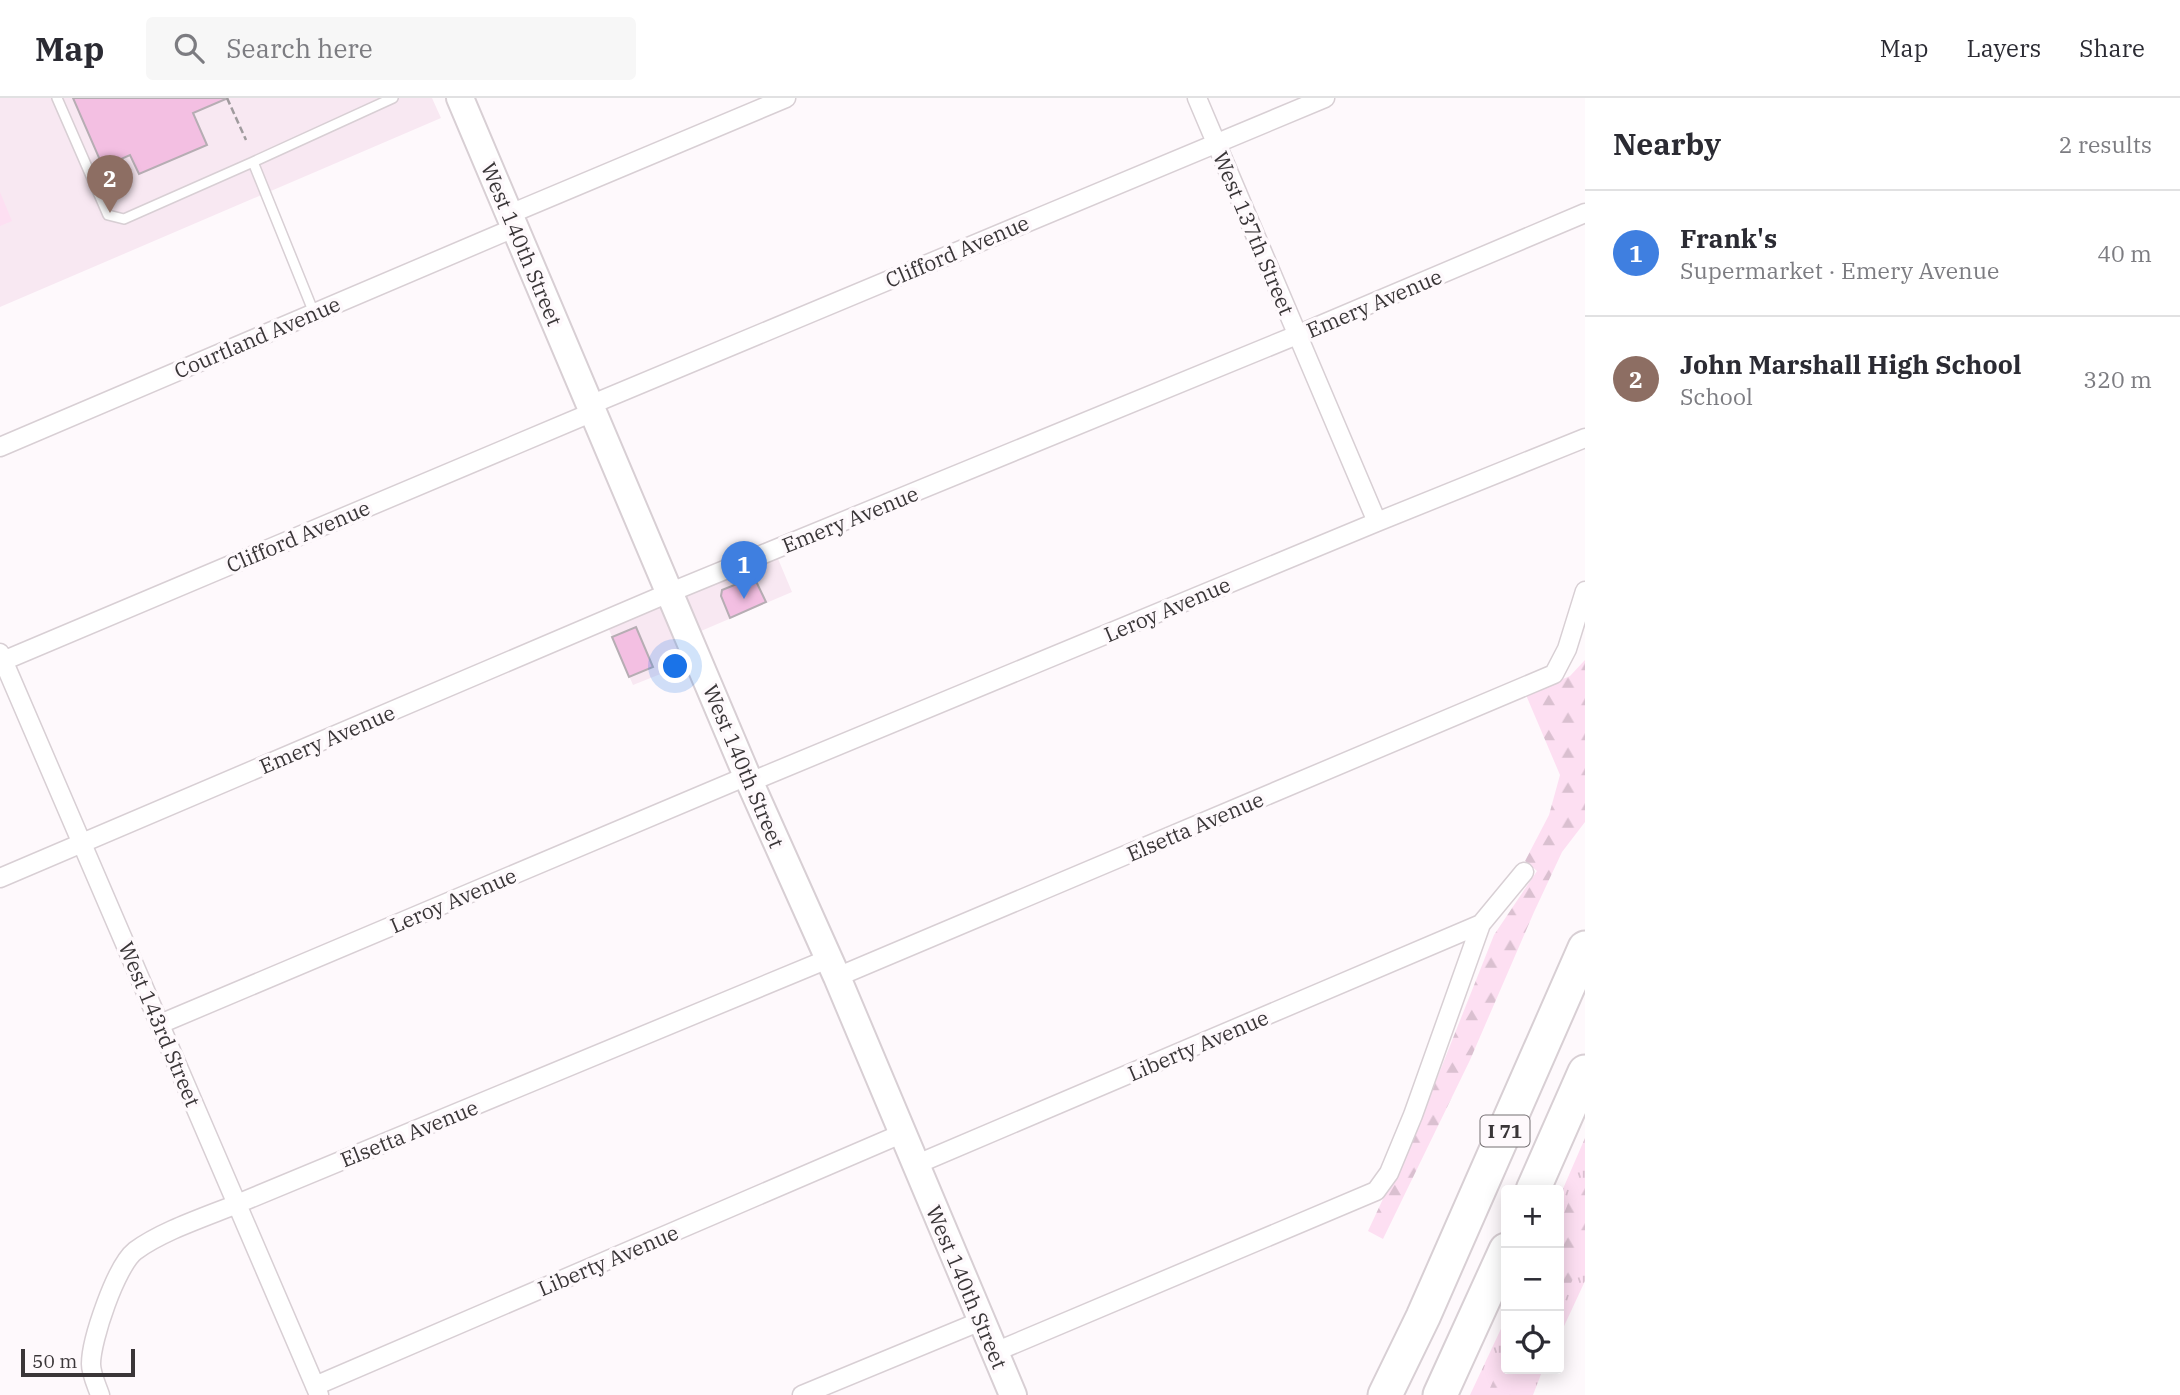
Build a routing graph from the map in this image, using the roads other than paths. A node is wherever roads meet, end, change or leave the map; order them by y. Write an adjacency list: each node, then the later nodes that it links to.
1 (57, 98): 8 (lane)
2 (393, 98): 8 (lane)
3 (460, 98): 10 (street, West 140th Street)
4 (786, 98): 10 (street, Courtland Avenue)
5 (1198, 98): 7 (street, West 137th Street)
6 (1325, 98): 7 (street, Clifford Avenue)
7 (1217, 143): 12 (street, West 137th Street); 13 (street, Clifford Avenue)
8 (253, 162): 11 (lane)
9 (1585, 213): 12 (street, Emery Avenue)
10 (512, 221): 11 (street, Courtland Avenue); 13 (street, West 140th Street)
11 (314, 313): 15 (street, Courtland Avenue)
12 (1297, 335): 16 (street, West 137th Street); 18 (street, Emery Avenue)
13 (591, 409): 18 (street, West 140th Street); 19 (street, Clifford Avenue)
14 (1585, 438): 16 (street, Leroy Avenue)
15 (0, 447)
16 (1377, 522): 20 (street, Leroy Avenue)
17 (1585, 591): 26 (street, Elsetta Avenue)
18 (671, 592): 20 (street, West 140th Street); 21 (street, Emery Avenue)
19 (2, 657): 21 (street, West 143rd Street)
20 (748, 779): 26 (street, West 140th Street); 27 (street, Leroy Avenue)
21 (81, 844): 23 (street, Emery Avenue); 27 (street, West 143rd Street)
22 (1524, 872): 24 (street)
23 (0, 878)
24 (1480, 924): 30 (street, Liberty Avenue); 35 (street)
25 (1585, 948): 40 (highway, I 71)
26 (833, 968): 29 (street, West 140th Street); 32 (street, Elsetta Avenue)
27 (160, 1024): 32 (street, West 143rd Street)
28 (1585, 1072): 31 (highway, I 71)
29 (901, 1134): 30 (street, West 140th Street); 36 (street, Liberty Avenue)
30 (915, 1165): 34 (street, West 140th Street)
31 (1534, 1185)
32 (237, 1204): 36 (street, West 143rd Street); 37 (street, Elsetta Avenue)
33 (1501, 1261): 41 (highway)
34 (981, 1321): 35 (street, West 140th Street); 38 (street)
35 (995, 1352): 39 (street, West 140th Street)
36 (317, 1390)
37 (100, 1395)
38 (802, 1395)
39 (1013, 1395)
40 (1385, 1395)
41 (1440, 1395)

